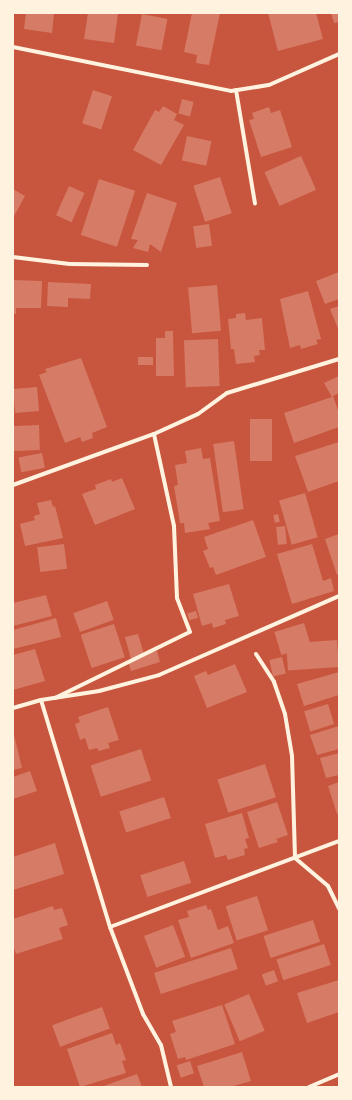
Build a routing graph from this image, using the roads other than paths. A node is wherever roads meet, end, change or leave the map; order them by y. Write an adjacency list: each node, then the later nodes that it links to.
1 (13, 46): 3 (street)
2 (339, 54): 3 (street)
3 (236, 90): 4 (street)
4 (255, 203)
5 (13, 257): 6 (street)
6 (147, 265)
7 (339, 359): 8 (street)
8 (154, 434): 9 (street); 12 (street)
9 (13, 485)
10 (339, 596): 12 (street)
11 (256, 654): 16 (street)
12 (55, 698): 13 (street)
13 (41, 700): 14 (street); 18 (street)
14 (13, 708)
15 (339, 841): 16 (street)
16 (295, 858): 17 (street); 18 (street)
17 (339, 909)
18 (110, 927): 20 (street)
19 (339, 1074): 21 (street)
20 (171, 1087)
21 (309, 1087)

